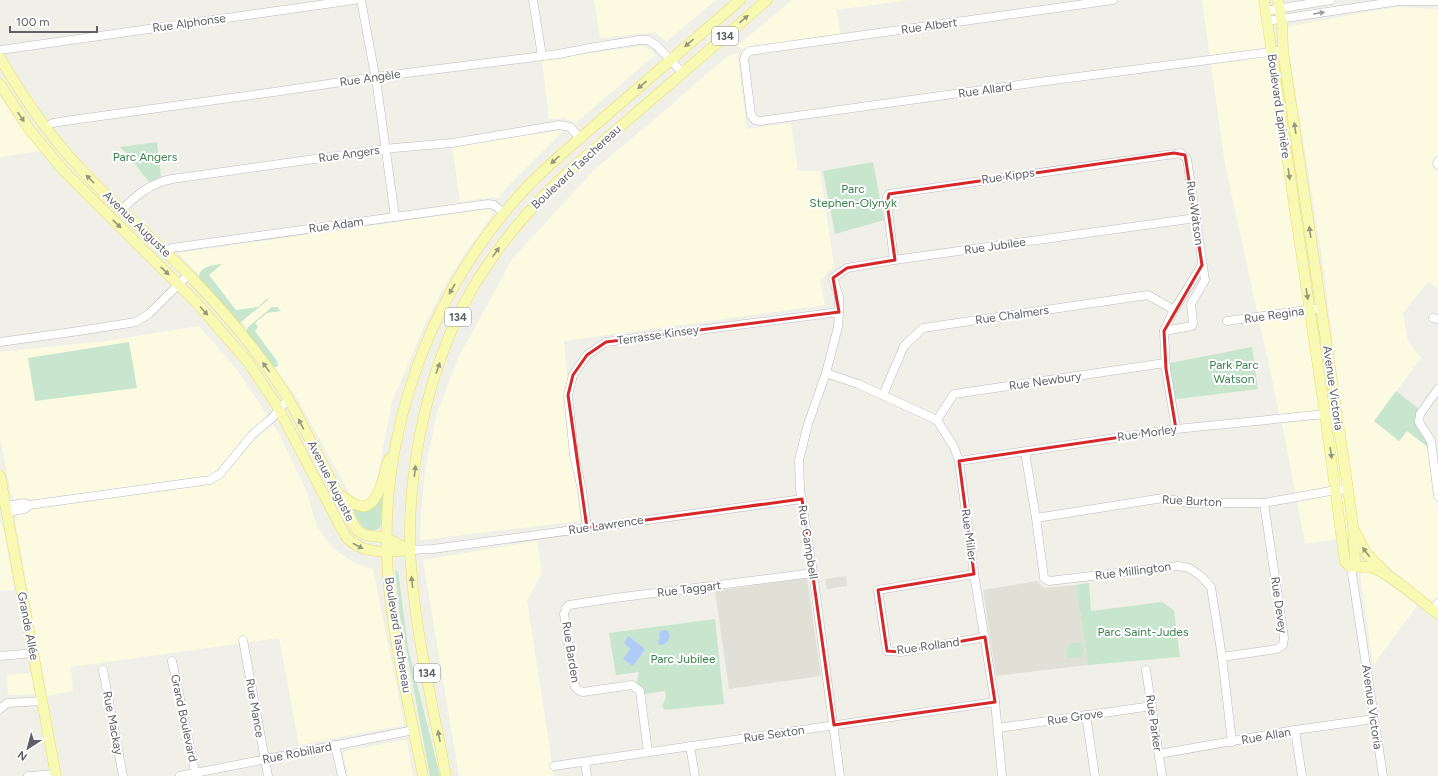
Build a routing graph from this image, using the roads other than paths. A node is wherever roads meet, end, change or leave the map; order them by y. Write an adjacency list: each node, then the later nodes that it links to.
1 (354, 0): 13 (street, Rue Alphonse)
2 (361, 0): 21 (street)
3 (534, 0): 17 (street)
4 (740, 0): 19 (main road, Boulevard Taschereau / 134, one-way to 19)
5 (767, 0): 20 (main road, Boulevard Taschereau / 134, one-way to 5)
6 (1113, 0): 16 (street, Rue Albert)
7 (1264, 0): 11 (main road, Boulevard Lapinière)
8 (1331, 0): 10 (street)
9 (1438, 1): 12 (street, one-way to 9)
10 (1279, 4): 11 (street); 12 (main road, Boulevard Lapinière)
11 (1266, 16): 12 (street); 15 (main road, Boulevard Lapinière)
12 (1281, 19): 14 (main road, Boulevard Lapinière)
13 (0, 50)
14 (1283, 51): 15 (street, Rue Allard); 27 (main road, Boulevard Lapinière, one-way to 14)
15 (1271, 52): 16 (street, Rue Allard); 29 (main road, Boulevard Lapinière, one-way to 29)
16 (746, 54)
17 (542, 56): 19 (street, Rue Angèle); 21 (street, Rue Angèle)
18 (0, 58): 23 (main road, Avenue Auguste)
19 (671, 59): 20 (street, Rue Angèle); 24 (main road, Boulevard Taschereau / 134, one-way to 24)
20 (683, 72): 71 (main road, Boulevard Taschereau / 134, one-way to 20)
21 (375, 77): 23 (street, Rue Angèle); 25 (street)
22 (0, 84): 37 (main road, Avenue Auguste, one-way to 37)
23 (45, 127): 28 (main road, Avenue Auguste, one-way to 23)
24 (580, 138): 25 (street, Rue Angers); 30 (main road, Boulevard Taschereau / 134, one-way to 30)
25 (385, 149): 28 (street, Rue Angers); 31 (street)
26 (1188, 162): 32 (street, Rue Watson); 34 (street, Rue Kipps)
27 (1307, 208): 38 (main road, Avenue Victoria, one-way to 27)
28 (122, 210): 33 (main road, Avenue Auguste)
29 (1295, 211): 40 (main road, Avenue Victoria, one-way to 40)
30 (504, 213): 31 (street, Rue Adam); 51 (main road, Boulevard Taschereau / 134, one-way to 51)
31 (395, 217): 33 (street, Rue Adam)
32 (1196, 218): 34 (street, Rue Jubilee); 35 (street, Rue Watson)
33 (165, 252): 36 (main road, Avenue Auguste)
34 (894, 260): 41 (street, Rue Jubilee)
35 (1202, 264): 39 (street); 43 (street, Rue Watson)
36 (188, 275): 37 (street); 49 (main road, Avenue Auguste, one-way to 36)
37 (179, 284): 44 (street); 50 (main road, Avenue Auguste, one-way to 50)
38 (1321, 308): 40 (street, Rue Regina); 52 (main road, Avenue Victoria)
39 (1174, 310): 43 (street); 48 (street, Rue Chalmers)
40 (1310, 310): 42 (street, Rue Regina); 53 (main road, Avenue Victoria)
41 (839, 312): 46 (street, Rue Campbell); 69 (street, Terrasse Kinsey)
42 (1227, 321)
43 (1164, 331): 45 (street)
44 (0, 342)
45 (1165, 363): 54 (street, Rue Newbury); 55 (street)
46 (826, 373): 48 (street); 64 (street, Rue Campbell)
47 (1438, 389): 59 (street)
48 (883, 395): 54 (street)
49 (288, 399): 50 (street); 62 (main road, Avenue Auguste, one-way to 49)
50 (279, 410): 66 (street); 72 (main road, Avenue Auguste, one-way to 72)
51 (403, 412): 62 (main road); 70 (main road, Boulevard Taschereau / 134)
52 (1336, 413): 53 (street, Rue Morley); 60 (main road, Avenue Victoria)
53 (1326, 414): 55 (street, Rue Morley); 61 (main road, Avenue Victoria, one-way to 61)
54 (937, 420): 57 (street, Rue Miller)
55 (1176, 429): 56 (street, Rue Morley)
56 (1025, 452): 57 (street, Rue Morley); 67 (street, Rue Millington)
57 (959, 461): 75 (street, Rue Miller)
58 (0, 476): 66 (main road, Grande Allée)
59 (1437, 482): 63 (street)
60 (1348, 489): 61 (street, Rue Burton); 68 (main road, Avenue Victoria)
61 (1336, 490): 65 (street, Rue Burton); 73 (main road, Avenue Victoria)
62 (338, 492): 70 (main road, Avenue Auguste)
63 (1438, 496)
64 (802, 499): 69 (street, Rue Lawrence); 74 (street, Rue Campbell)
65 (1264, 502): 67 (street, Rue Burton); 83 (street, Rue Devey)
66 (6, 509): 81 (main road, Grande Allée)
67 (1036, 518): 83 (street, Rue Millington)
68 (1353, 526): 73 (main road, Avenue Victoria); 76 (main road, one-way to 68)
69 (587, 528): 71 (street, Rue Lawrence)
70 (387, 538): 71 (main road, Avenue Auguste); 72 (main road, Boulevard Taschereau / 134)
71 (410, 550): 72 (main road, Avenue Auguste); 113 (main road, Boulevard Taschereau / 134, one-way to 71)
72 (387, 552): 95 (main road, Boulevard Taschereau / 134)
73 (1352, 567): 76 (main road); 92 (street, Avenue Victoria)
74 (813, 573): 77 (street, Rue Taggart); 93 (street, Rue Campbell)
75 (974, 574): 79 (street, Rue Miller); 79 (street, Rue Rolland)
76 (1386, 574): 78 (main road)
77 (566, 608): 100 (street, Rue Barden)
78 (1436, 609)
79 (985, 637): 88 (street, Rue Miller)
80 (243, 640): 102 (street, Rue Mance)
81 (34, 653): 82 (street); 87 (main road, Grande Allée)
82 (0, 656)
83 (1222, 657): 97 (street, Rue Millington)
84 (172, 661): 105 (street, Grand Boulevard)
85 (103, 670): 108 (street, Rue Mackay)
86 (1146, 670): 89 (street, Rue Parker)
87 (42, 700): 90 (street); 106 (main road, Grande Allée)
88 (995, 702): 93 (street, Rue Sexton); 94 (street, Rue Miller)
89 (1152, 706): 91 (street, Rue Grove); 101 (street, Rue Parker)
90 (0, 709)
91 (1086, 715): 94 (street, Rue Grove); 118 (street)
92 (1374, 719): 96 (street, Rue Allan); 121 (street, Avenue Victoria)
93 (834, 725): 99 (street, Rue Sexton); 116 (street, Rue Campbell)
94 (998, 728): 117 (street, Rue Miller)
95 (414, 730): 98 (street, Rue Robillard); 112 (main road, Boulevard Taschereau / 134)
96 (1295, 730): 97 (street, Rue Allan); 120 (street)
97 (1232, 742): 101 (street, Rue Allan)
98 (335, 745): 102 (street, Rue Robillard); 111 (street)
99 (690, 746): 100 (street, Rue Sexton); 115 (street)
100 (648, 752): 103 (street, Rue Sexton)
101 (1159, 754): 119 (street, Rue Parker)
102 (265, 759): 105 (street, Rue Robillard); 110 (street, Rue Mance)
103 (585, 762): 104 (street, Rue Sexton); 114 (street)
104 (554, 766)
105 (195, 774): 109 (street, Rue Robillard)
106 (56, 775): 107 (street)
107 (28, 776)
108 (123, 776)
109 (180, 776)
110 (268, 776)
111 (342, 776)
112 (423, 776)
113 (446, 776)
114 (587, 776)
115 (695, 776)
116 (840, 776)
117 (1001, 776)
118 (1095, 776)
119 (1162, 776)
120 (1302, 776)
121 (1383, 776)

